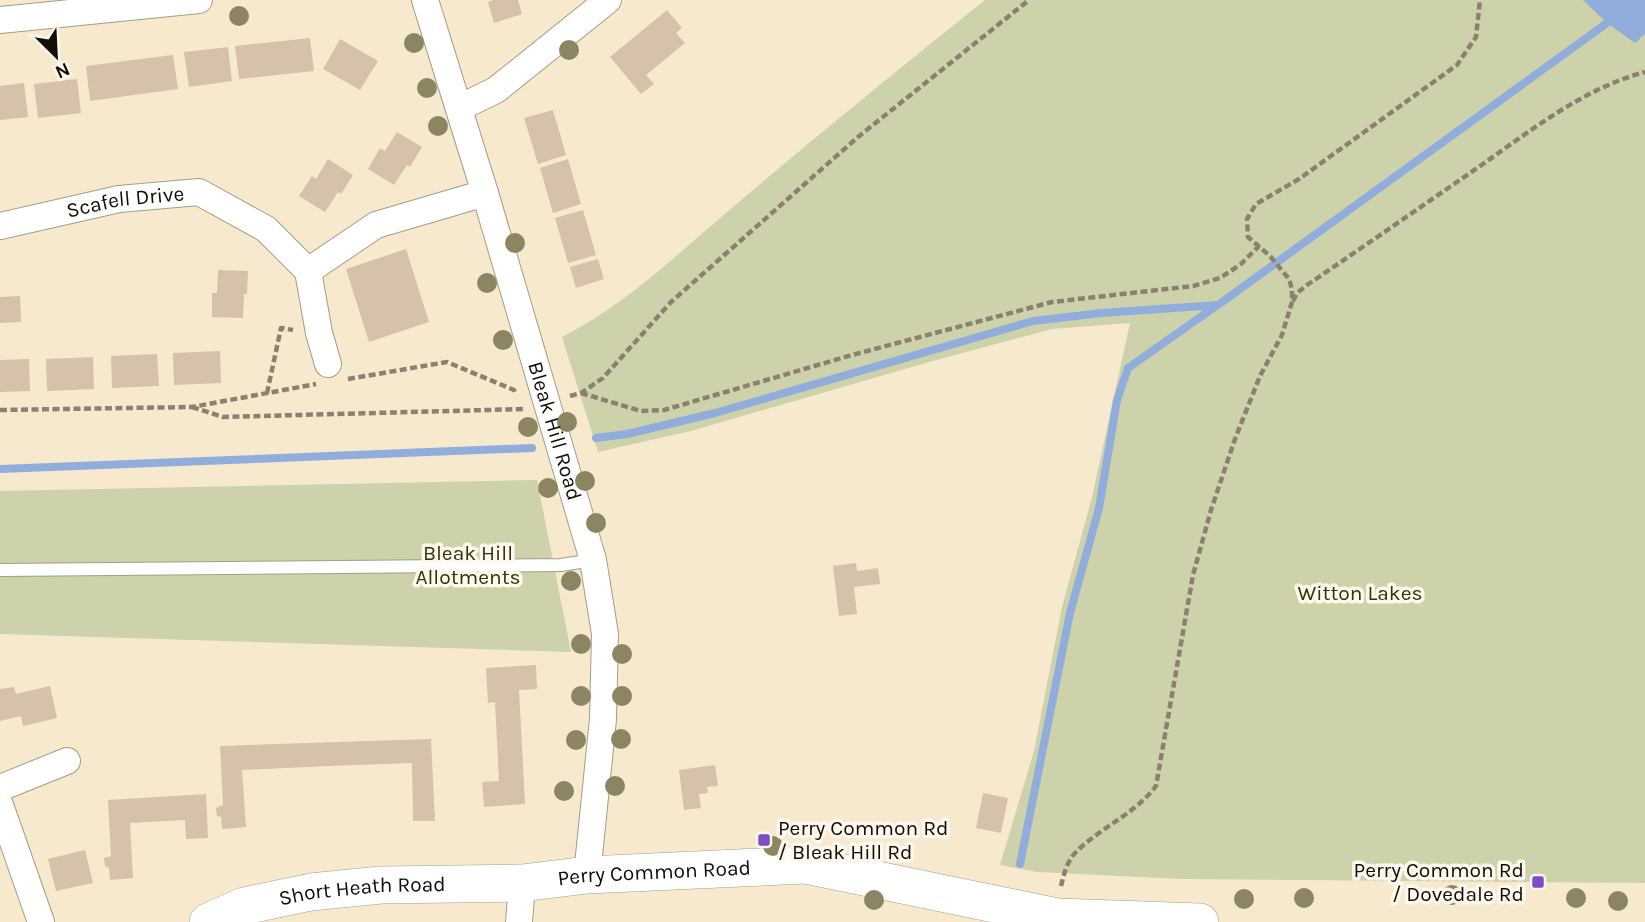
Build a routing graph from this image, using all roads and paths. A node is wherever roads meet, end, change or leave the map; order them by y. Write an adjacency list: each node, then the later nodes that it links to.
1 (199, 0): 6 (street)
2 (425, 0): 9 (street, Bleak Hill Road)
3 (608, 0): 9 (street)
4 (1028, 0): 18 (path)
5 (1480, 0): 12 (path)
6 (108, 5): 7 (street)
7 (0, 20)
8 (1645, 72): 14 (path)
9 (460, 108): 10 (street, Bleak Hill Road)
10 (485, 193): 13 (street); 19 (street, Bleak Hill Road)
11 (0, 226): 13 (street, Scafell Drive)
12 (1259, 247): 14 (path); 18 (path)
13 (308, 271): 15 (street)
14 (1292, 302): 29 (path)
15 (319, 333): 16 (street); 17 (path)
16 (330, 376): 17 (path); 20 (path)
17 (267, 393): 20 (path)
18 (581, 393): 19 (path)
19 (547, 403): 22 (street, Bleak Hill Road)
20 (192, 407): 21 (path)
21 (0, 410)
22 (593, 560): 23 (lane); 27 (street, Bleak Hill Road)
23 (0, 570)
24 (67, 761): 25 (street)
25 (0, 788)
26 (0, 805): 30 (street)
27 (587, 875): 28 (street, Perry Common Road); 29 (street, Perry Common Road)
28 (522, 883): 31 (street, Short Heath Road); 32 (street)
29 (1058, 917): 33 (street, Perry Common Road)
30 (41, 922)
31 (208, 922)
32 (519, 922)
33 (1200, 922)

